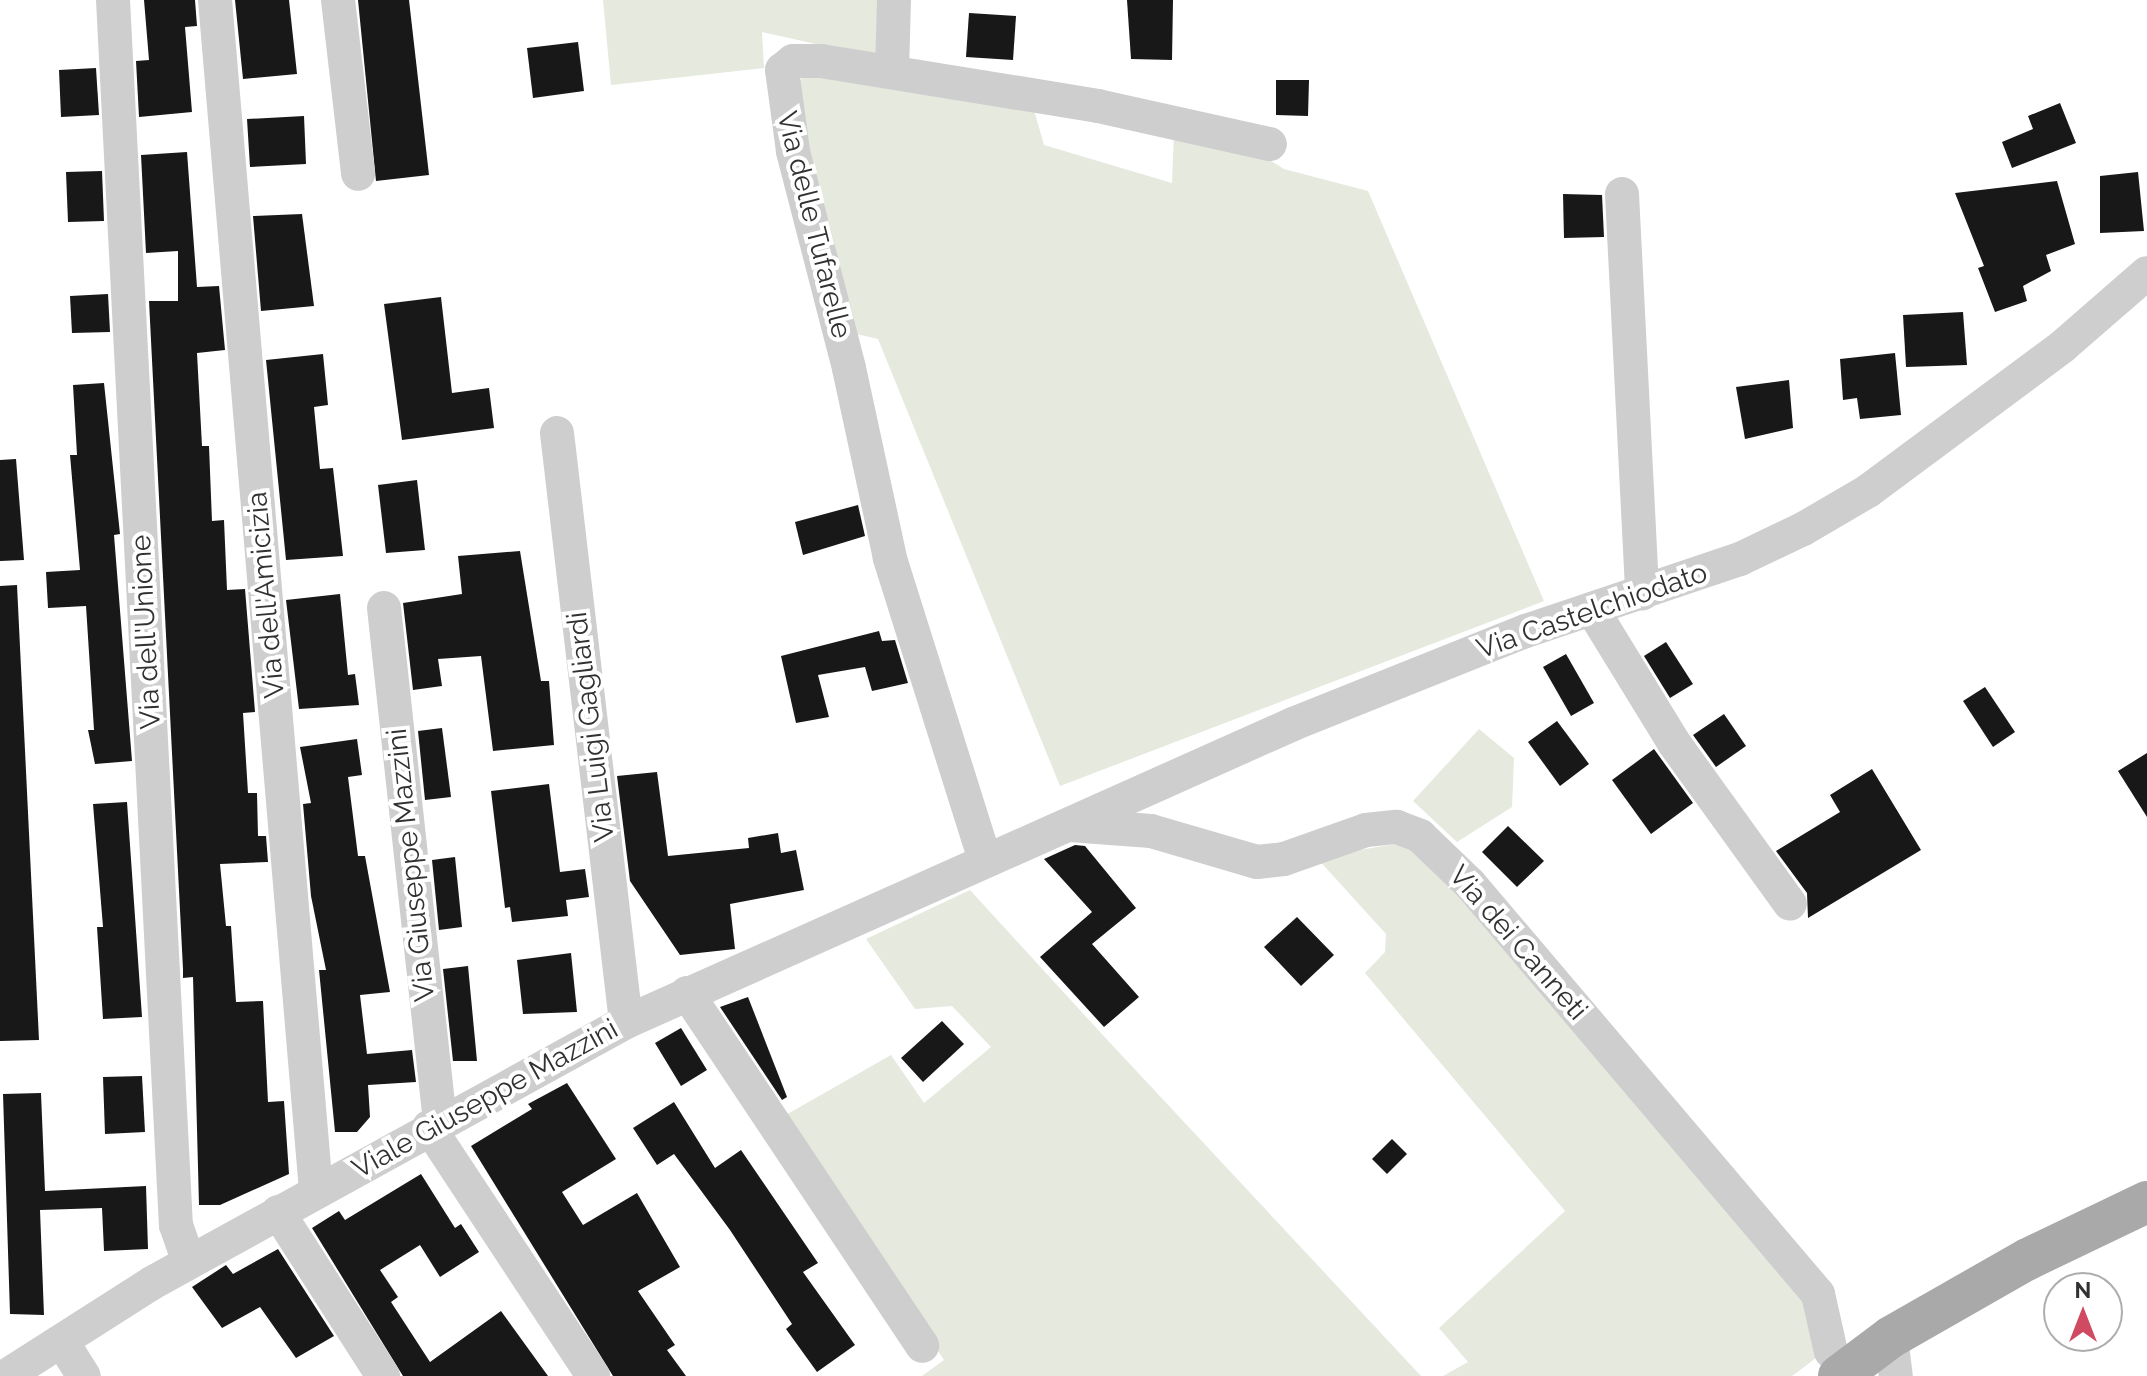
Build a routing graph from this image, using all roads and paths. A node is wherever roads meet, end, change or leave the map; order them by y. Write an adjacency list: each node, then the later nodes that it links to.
1 (113, 0): 23 (street, Via dell'Unione)
2 (215, 0): 20 (street, Via dell'Amicizia)
3 (338, 0): 7 (street)
4 (894, 0): 5 (street)
5 (892, 72): 6 (street, Via delle Tufarelle); 15 (street, Via delle Tufarelle)
6 (1270, 144)
7 (358, 174)
8 (1622, 194): 11 (street)
9 (2147, 273): 11 (street, Via Castelchiodato)
10 (557, 433): 18 (street, Via Luigi Gagliardi)
11 (1642, 593): 13 (street, Via Castelchiodato)
12 (384, 608): 19 (street, Via Giuseppe Mazzini)
13 (1592, 609): 14 (street, Via Castelchiodato); 16 (street)
14 (1058, 826): 15 (street, Via Castelchiodato); 27 (street, Via dei Canneti)
15 (985, 860): 17 (street, Viale Giuseppe Mazzini)
16 (1790, 904)
17 (687, 993): 18 (street, Viale Giuseppe Mazzini); 25 (street)
18 (626, 1022): 19 (street, Viale Giuseppe Mazzini)
19 (434, 1124): 20 (street, Viale Giuseppe Mazzini); 31 (street)
20 (316, 1191): 22 (street, Viale Giuseppe Mazzini)
21 (2147, 1202): 26 (main road)
22 (278, 1212): 23 (street, Viale Giuseppe Mazzini); 30 (street)
23 (189, 1262): 24 (street, Viale Giuseppe Mazzini)
24 (63, 1343): 28 (street, Viale Giuseppe Mazzini); 29 (street)
25 (922, 1346)
26 (1893, 1357): 27 (main road)
27 (1835, 1364)
28 (6, 1376)
29 (84, 1376)
30 (383, 1376)
31 (593, 1376)

